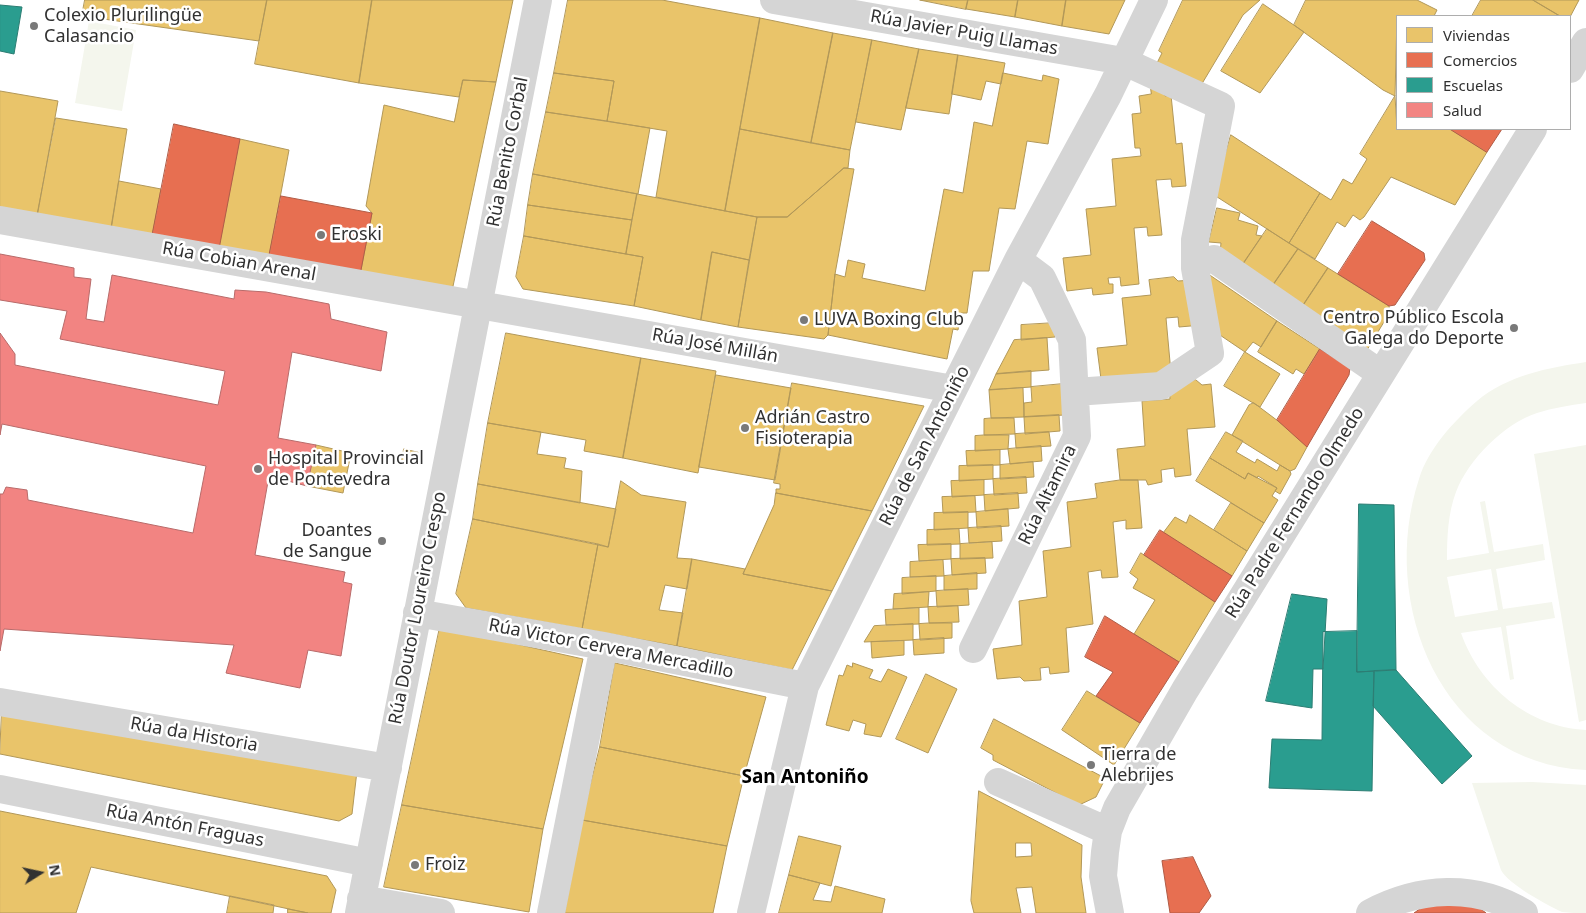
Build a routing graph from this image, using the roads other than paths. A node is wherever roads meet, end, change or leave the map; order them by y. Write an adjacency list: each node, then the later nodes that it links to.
1 (538, 0): 11 (street, Rúa Benito Corbal)
2 (774, 0): 5 (street, Rúa Javier Puig Llamas)
3 (1154, 0): 5 (street, Rúa de San Antoniño)
4 (1586, 42): 6 (street)
5 (1124, 61): 10 (street, Rúa de San Antoniño); 14 (street, Rúa Javier Puig Llamas)
6 (1571, 67)
7 (1532, 130): 12 (street, Rúa Padre Fernando Olmedo)
8 (0, 220): 11 (street, Rúa Cobian Arenal)
9 (1214, 259): 12 (street)
10 (1018, 260): 13 (street, Rúa de San Antoniño); 14 (street, Rúa Altamira)
11 (478, 303): 13 (street, Rúa José Millán); 15 (street, Rúa Doutor Loureiro Crespo)
12 (1381, 374): 23 (street, Rúa Padre Fernando Olmedo)
13 (953, 389): 18 (street, Rúa de San Antoniño)
14 (1075, 392): 17 (street, Rúa Altamira)
15 (417, 613): 16 (street, Rúa Victor Cervera Mercadillo); 20 (street, Rúa Doutor Loureiro Crespo)
16 (604, 646): 18 (street, Rúa Victor Cervera Mercadillo); 27 (street)
17 (973, 649)
18 (805, 686): 28 (street, Rúa de San Antoniño)
19 (0, 702): 20 (street, Rúa da Historia)
20 (388, 768): 24 (street, Rúa Doutor Loureiro Crespo)
21 (998, 782): 23 (street)
22 (0, 789): 24 (street, Rúa Antón Fraguas)
23 (1108, 831): 29 (street, Rúa Padre Fernando Olmedo)
24 (369, 864): 25 (street, Rúa Doutor Loureiro Crespo)
25 (360, 906): 26 (street)
26 (441, 913)
27 (551, 913)
28 (751, 913)
29 (1110, 913)
30 (1370, 913): 31 (street)
31 (1524, 913)

